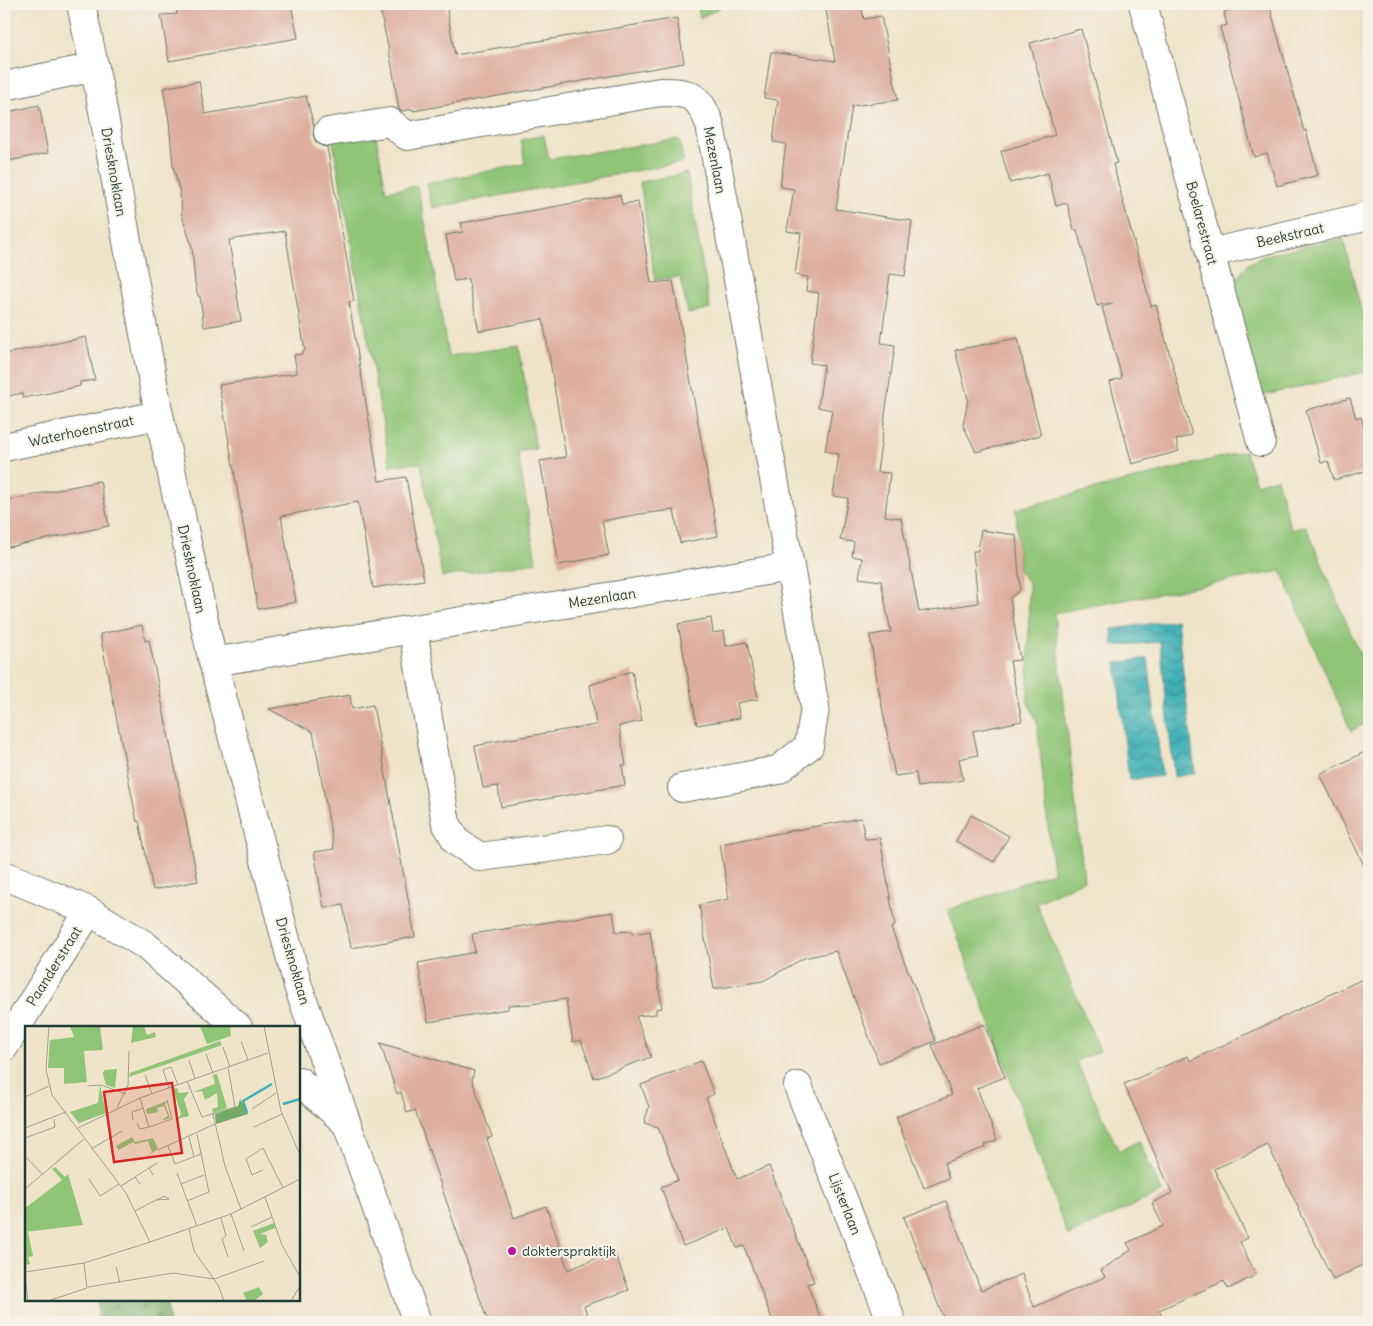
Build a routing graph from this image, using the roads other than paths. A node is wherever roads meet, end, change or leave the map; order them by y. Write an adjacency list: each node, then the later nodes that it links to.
1 (82, 4): 3 (street, Driesknoklaan)
2 (1143, 4): 7 (street, Boelarestraat)
3 (95, 67): 4 (street); 8 (street, Driesknoklaan)
4 (4, 86)
5 (328, 132): 11 (street, Mezenlaan)
6 (1369, 216): 7 (street, Beekstraat)
7 (1210, 253): 9 (street, Boelarestraat)
8 (159, 415): 10 (street, Waterhoenstraat); 13 (street, Driesknoklaan)
9 (1261, 442)
10 (4, 447)
11 (790, 567): 12 (street, Mezenlaan); 14 (street, Mezenlaan)
12 (413, 630): 13 (street, Mezenlaan); 15 (street)
13 (213, 662): 22 (street, Driesknoklaan)
14 (682, 788)
15 (607, 840)
16 (4, 875): 17 (street)
17 (89, 911): 18 (street); 19 (street, Paanderstraat)
18 (237, 1026)
19 (4, 1047)
20 (300, 1082): 22 (street, Driesknoklaan)
21 (798, 1086): 24 (street, Lijsterlaan)
22 (347, 1124): 23 (street, Driesknoklaan)
23 (418, 1322)
24 (892, 1322)

